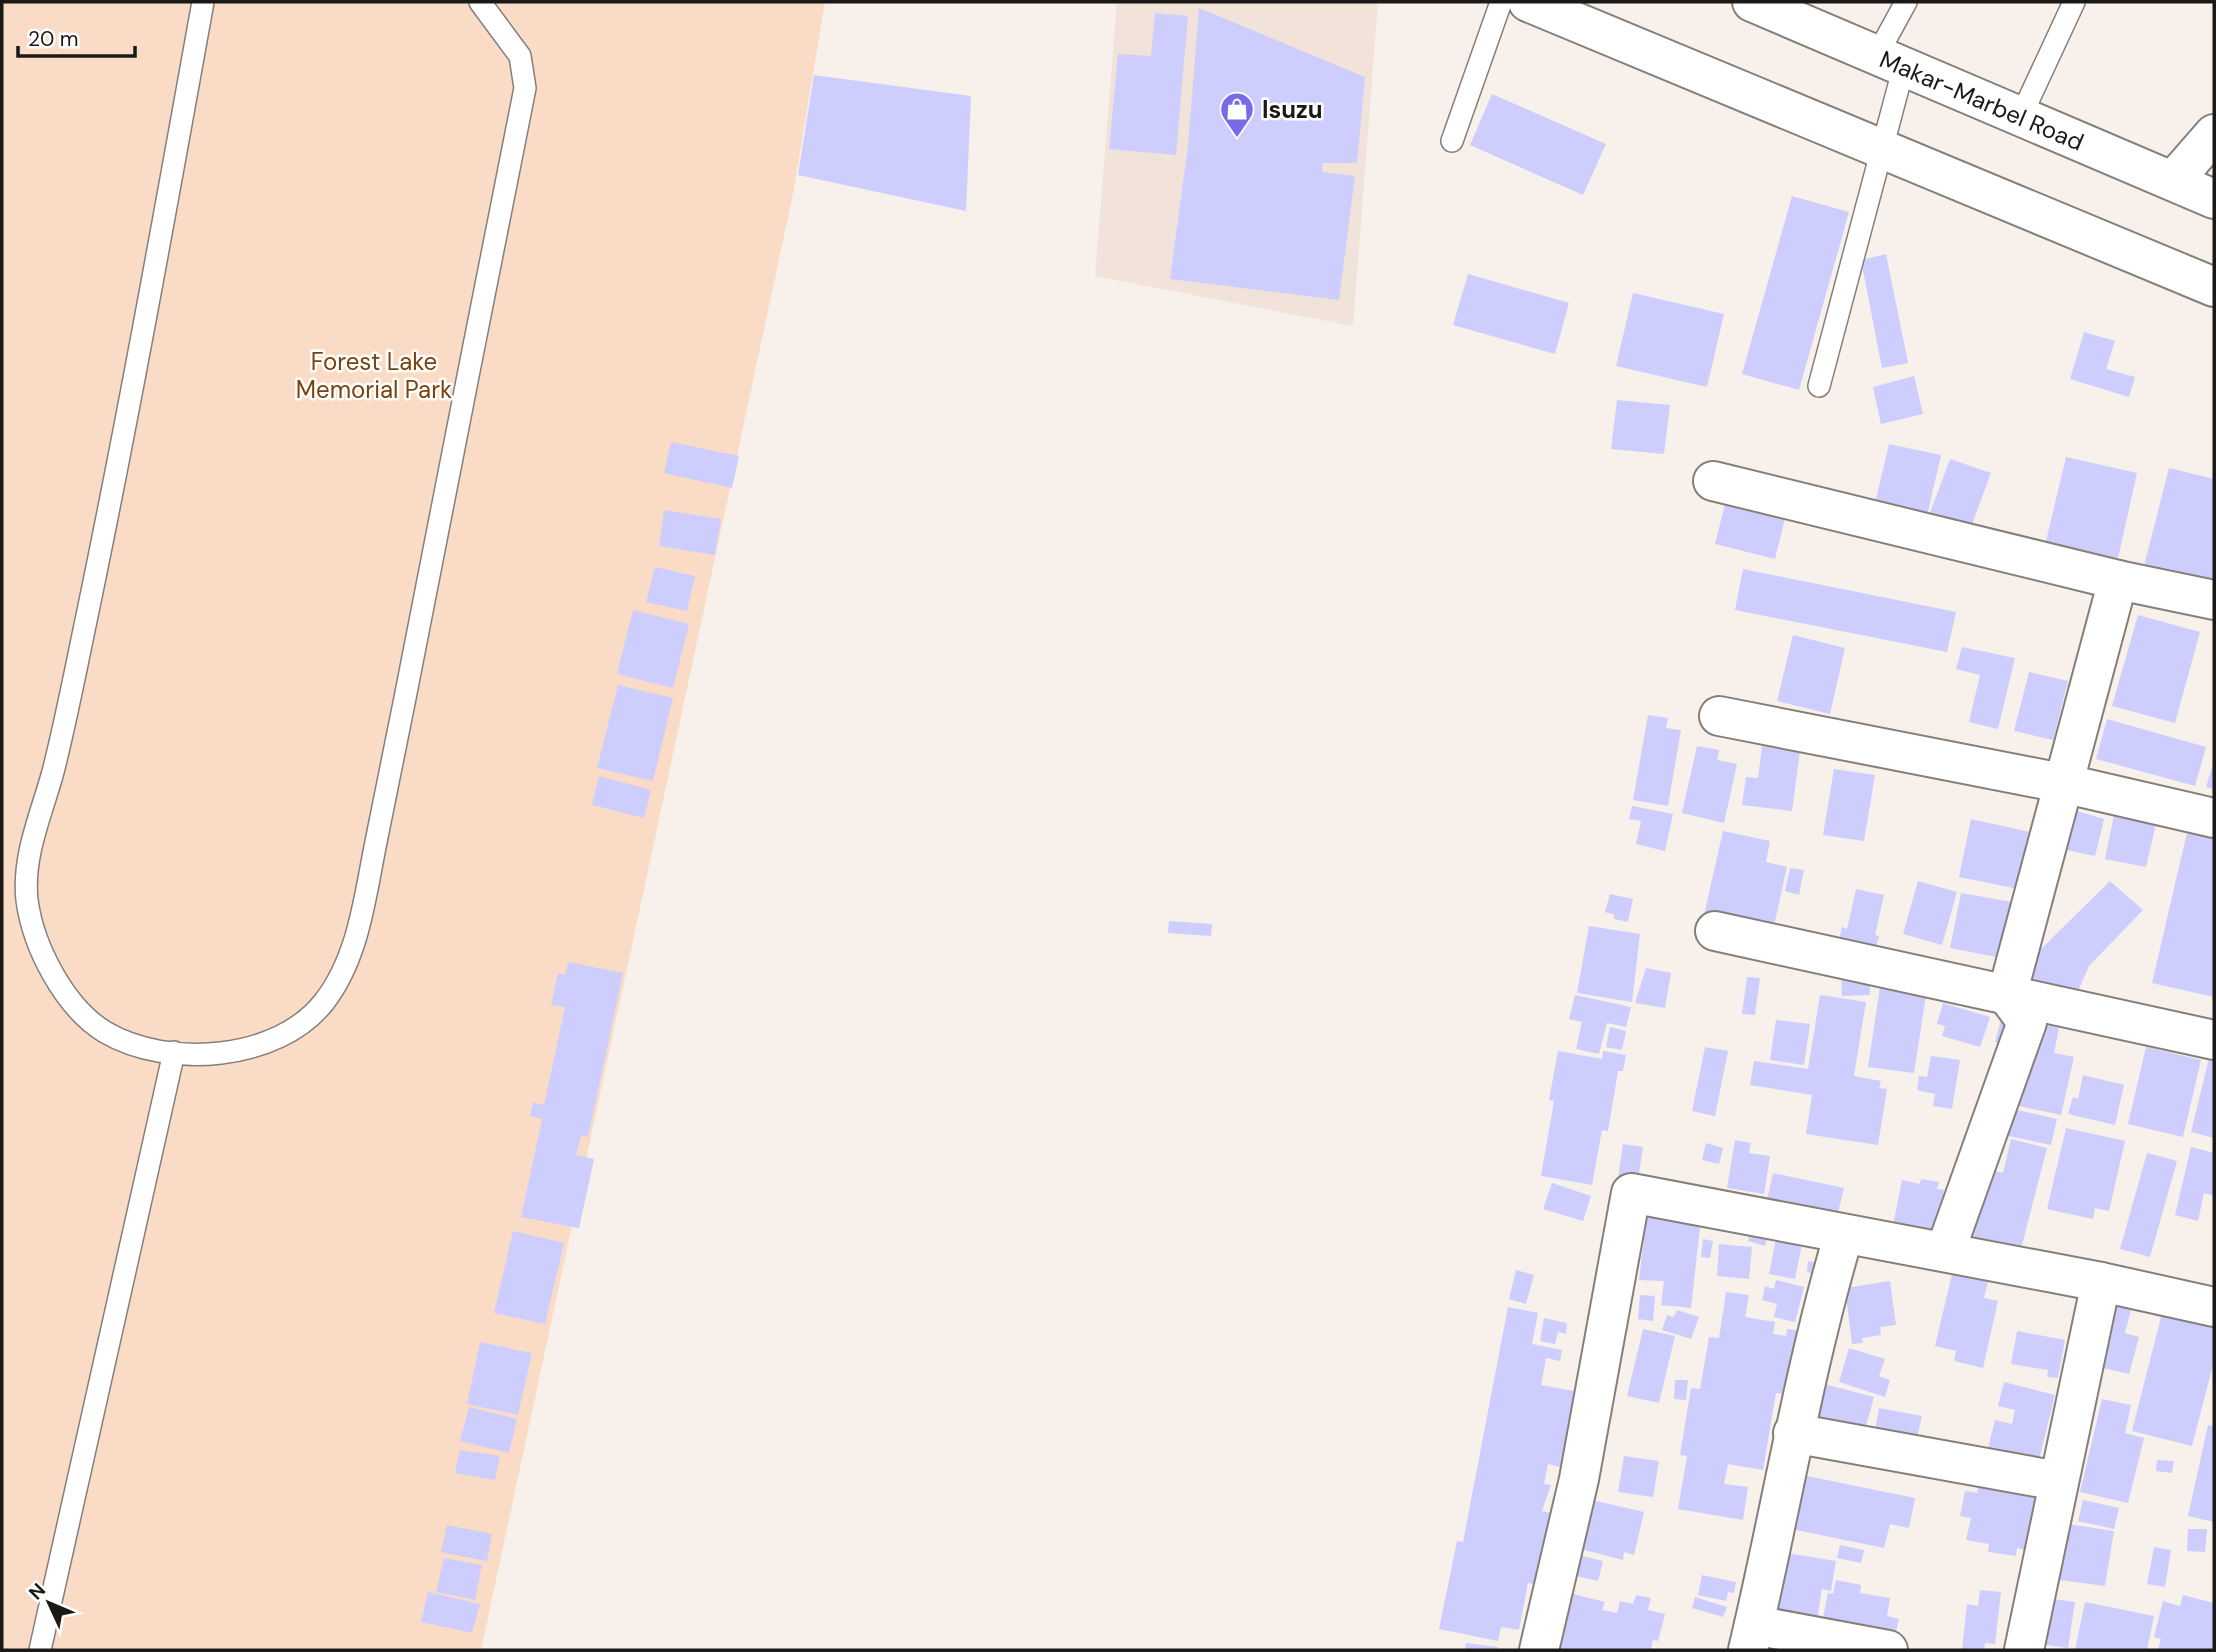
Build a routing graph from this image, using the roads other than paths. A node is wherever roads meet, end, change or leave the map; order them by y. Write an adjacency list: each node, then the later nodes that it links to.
1 (203, 2): 26 (lane)
2 (480, 2): 26 (lane)
3 (1502, 2): 11 (lane)
4 (1528, 2): 12 (street)
5 (1752, 2): 8 (street, Makar-Marbel Road)
6 (1906, 2): 8 (lane)
7 (2074, 2): 9 (lane)
8 (1890, 61): 9 (street, Makar-Marbel Road); 12 (lane)
9 (2021, 116): 13 (street, Makar-Marbel Road)
10 (2214, 134): 13 (street)
11 (1451, 141)
12 (1882, 148): 15 (street); 16 (lane)
13 (2173, 181): 14 (street, Makar-Marbel Road)
14 (2214, 199)
15 (2214, 287)
16 (1819, 386)
17 (1713, 481): 18 (street)
18 (2118, 580): 19 (street); 21 (street)
19 (2214, 600)
20 (1719, 716): 21 (street)
21 (2062, 783): 22 (street); 24 (street)
22 (2214, 818)
23 (1715, 931): 24 (street)
24 (2007, 995): 25 (street); 28 (street)
25 (2214, 1040)
26 (174, 1052): 34 (lane)
27 (1844, 1234): 28 (street); 31 (street); 35 (street)
28 (1945, 1252): 29 (street)
29 (2101, 1282): 30 (street); 32 (street)
30 (2214, 1307)
31 (1793, 1433): 32 (street); 33 (street)
32 (2058, 1481): 37 (street)
33 (1751, 1638): 36 (street)
34 (40, 1650)
35 (1539, 1650)
36 (1888, 1650)
37 (2024, 1650)

